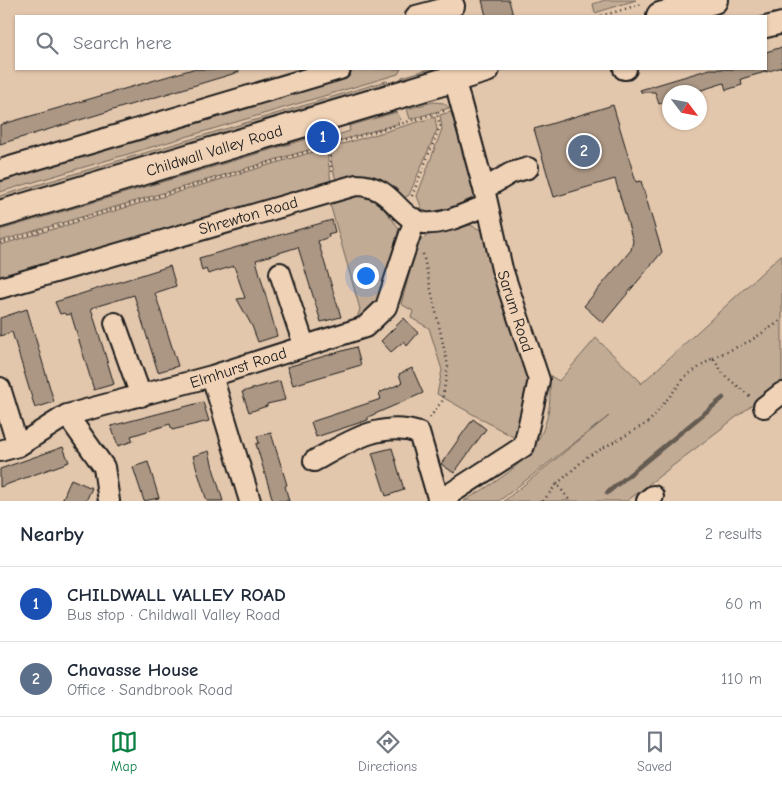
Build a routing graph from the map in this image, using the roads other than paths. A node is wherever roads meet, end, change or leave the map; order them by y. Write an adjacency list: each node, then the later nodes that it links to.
1 (714, 0): 3 (main road)
2 (454, 7): 4 (street)
3 (653, 10)
4 (420, 15)
5 (782, 23): 6 (street)
6 (767, 28)
7 (337, 70): 10 (street)
8 (471, 72): 11 (street, Sarum Road); 12 (main road, Childwall Valley Road)
9 (528, 168): 11 (street)
10 (0, 170)
11 (486, 197): 13 (street); 28 (street, Sarum Road)
12 (0, 214)
13 (409, 218): 15 (street, Shrewton Road); 17 (street, Elmhurst Road)
14 (280, 273): 17 (street)
15 (0, 288)
16 (115, 323): 21 (street)
17 (304, 345): 18 (street, Elmhurst Road)
18 (212, 376): 21 (street, Elmhurst Road); 27 (street)
19 (0, 388): 24 (street)
20 (782, 393): 22 (street)
21 (141, 396): 23 (street, Elmhurst Road)
22 (764, 407)
23 (67, 415): 24 (street, Elmhurst Road); 26 (street)
24 (9, 449)
25 (314, 461): 28 (street)
26 (109, 501)
27 (250, 501)
28 (439, 501)

